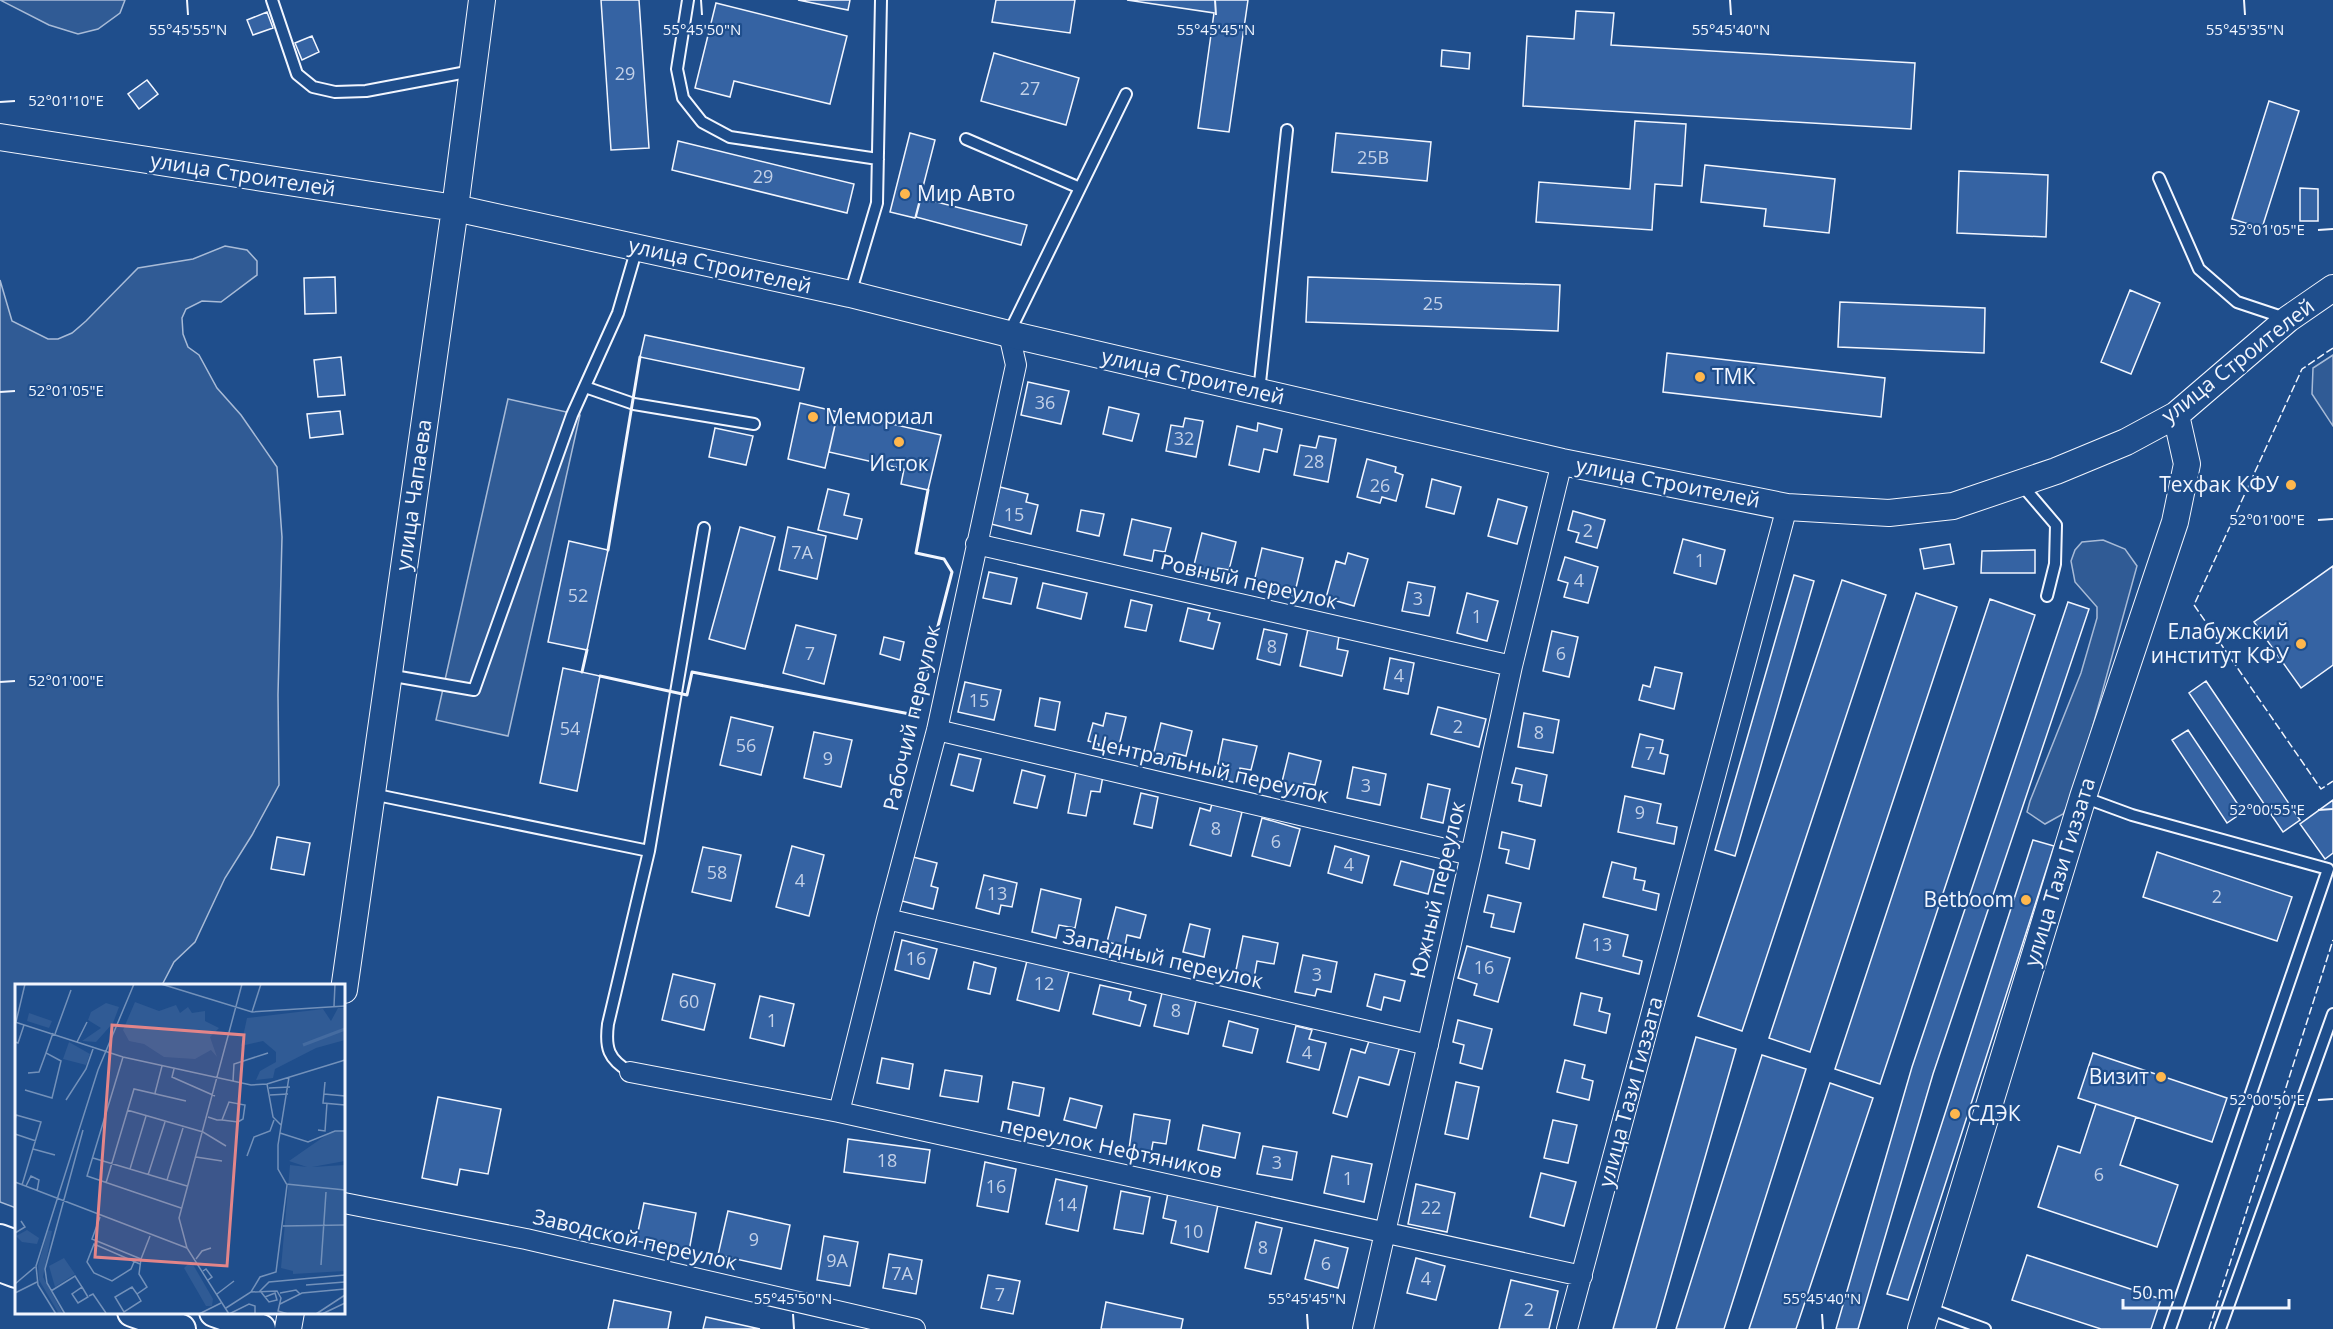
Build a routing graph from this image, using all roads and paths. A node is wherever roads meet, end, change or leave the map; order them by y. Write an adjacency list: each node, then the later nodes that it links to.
1 (272, 0): 5 (lane)
2 (482, 0): 5 (street, улица Чапаева)
3 (688, 0): 10 (lane)
4 (881, 0): 10 (lane)
5 (472, 71): 13 (street, улица Чапаева)
6 (1126, 94): 12 (lane)
7 (1287, 129): 20 (lane)
8 (0, 137): 13 (street, улица Строителей)
9 (966, 139): 12 (lane)
10 (878, 159): 16 (lane)
11 (2159, 178): 17 (lane)
12 (1080, 188): 18 (lane)
13 (455, 208): 14 (street, улица Строителей); 30 (street, улица Чапаева)
14 (637, 247): 16 (street, улица Строителей); 19 (lane)
15 (2333, 288): 17 (street, улица Строителей)
16 (850, 294): 18 (street, улица Строителей)
17 (2288, 320): 21 (street, улица Строителей)
18 (1009, 334): 20 (street, улица Строителей); 27 (street, Рабочий переулок)
19 (585, 387): 22 (lane); 30 (lane)
20 (1259, 392): 23 (street, улица Строителей)
21 (2176, 415): 24 (street, улица Строителей); 33 (street, улица Тази Гиззата)
22 (753, 424)
23 (1562, 462): 25 (street, улица Строителей); 29 (street, Южный переулок)
24 (2020, 483): 25 (street, улица Строителей); 28 (lane)
25 (1787, 507): 49 (street, улица Тази Гиззата)
26 (704, 528): 34 (lane)
27 (976, 544): 29 (street, Ровный переулок); 31 (street, Рабочий переулок)
28 (2047, 596)
29 (1512, 666): 35 (street, Южный переулок)
30 (388, 675): 32 (street, улица Чапаева)
31 (937, 730): 35 (street, Центральный переулок); 37 (street, Рабочий переулок)
32 (371, 794): 34 (lane); 38 (street, улица Чапаева)
33 (2083, 797): 36 (lane); 53 (street, улица Тази Гиззата)
34 (648, 851): 41 (lane)
35 (1471, 855): 40 (street, Южный переулок)
36 (2331, 869): 61 (lane)
37 (887, 919): 40 (street, Западный переулок); 42 (street, Рабочий переулок)
38 (345, 984)
39 (2333, 1014): 62 (lane)
40 (1428, 1045): 44 (street, Южный переулок)
41 (630, 1072): 42 (street, переулок Нефтяников)
42 (839, 1112): 44 (street, переулок Нефтяников)
43 (345, 1203): 57 (street, Заводской переулок)
44 (1386, 1233): 49 (street, переулок Нефтяников); 58 (street, Южный переулок)
45 (0, 1239): 46 (main road)
46 (15, 1245)
47 (0, 1267): 48 (main road)
48 (15, 1273)
49 (1582, 1276): 59 (street, улица Тази Гиззата)
50 (138, 1314): 54 (main road)
51 (220, 1314): 55 (main road)
52 (291, 1314): 56 (street)
53 (1925, 1318): 60 (lane)
54 (181, 1329)
55 (261, 1329)
56 (288, 1329)
57 (915, 1329)
58 (1363, 1329)
59 (1567, 1329)
60 (1985, 1329)
61 (2170, 1329)
62 (2220, 1329)

